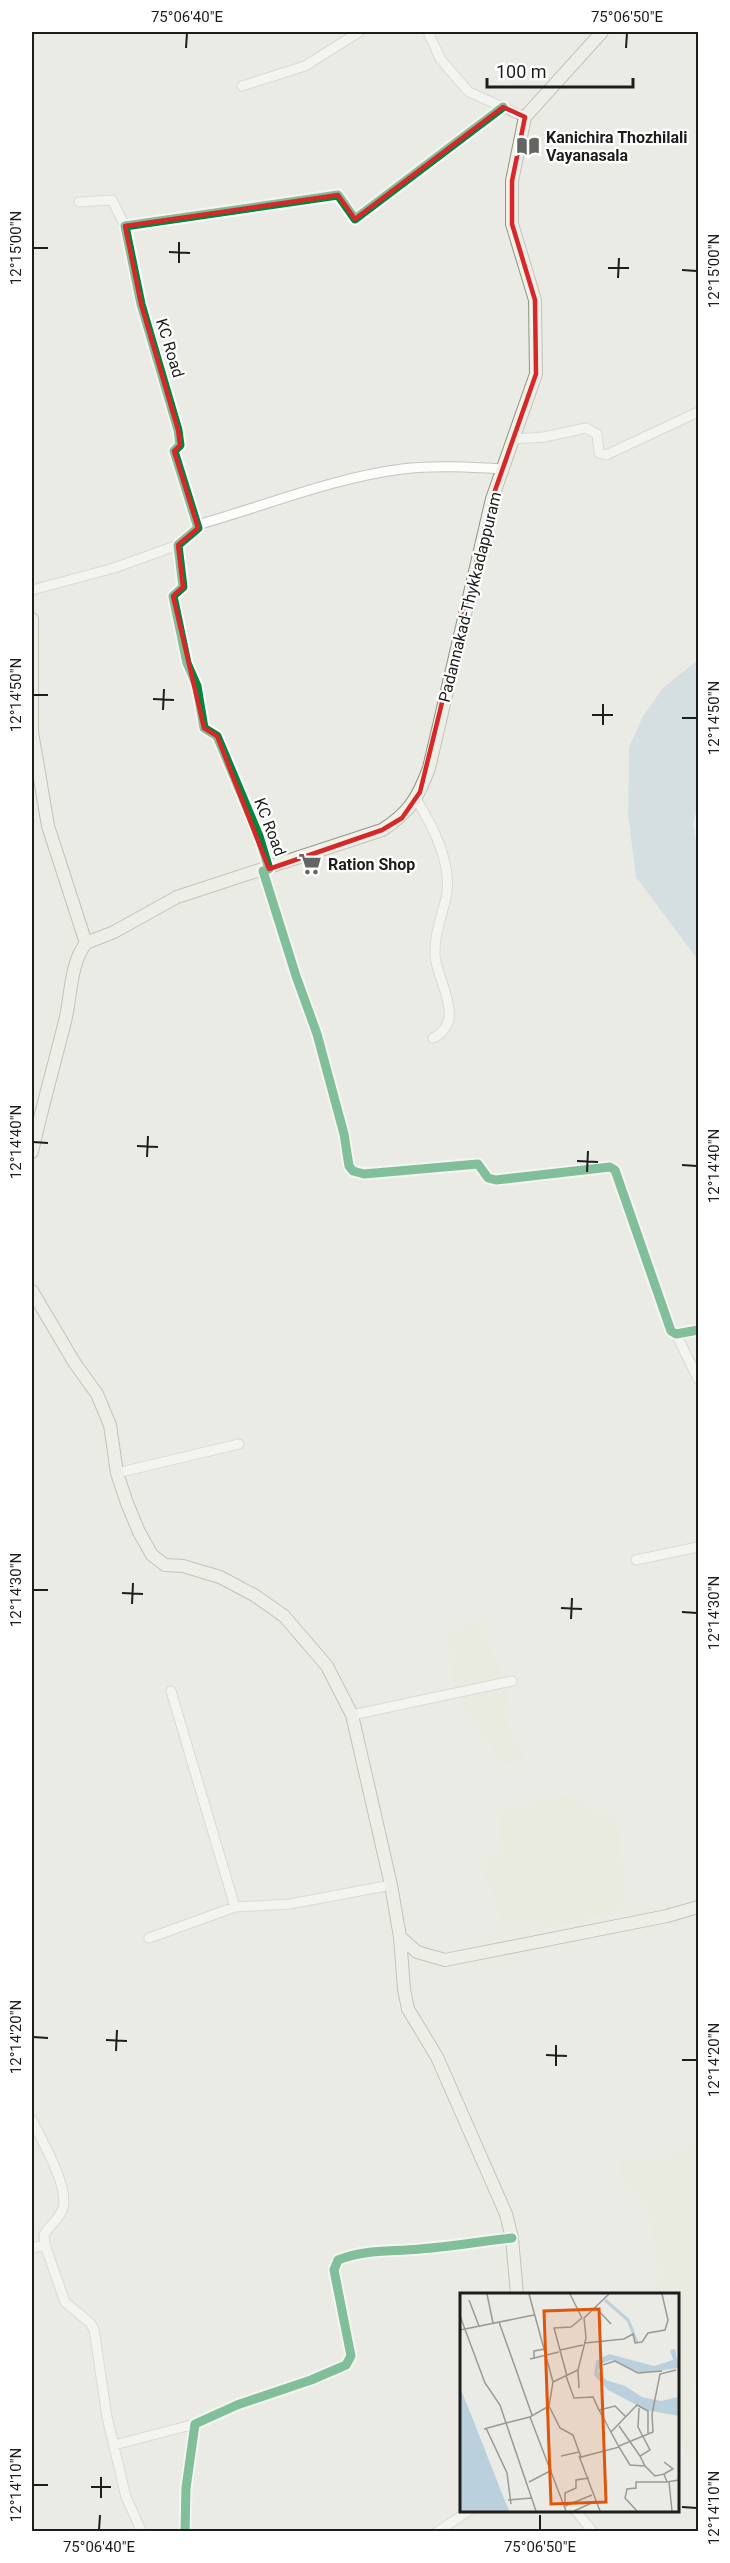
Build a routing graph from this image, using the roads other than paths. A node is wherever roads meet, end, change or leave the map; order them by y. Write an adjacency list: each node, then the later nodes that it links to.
1 (358, 32): 4 (street)
2 (428, 32): 5 (street)
3 (602, 32): 6 (main road)
4 (242, 86)
5 (503, 107): 6 (street); 8 (street)
6 (525, 117): 10 (main road, Padannakad-Thykkadappuram)
7 (79, 202): 8 (street)
8 (125, 226): 12 (street, KC Road)
9 (699, 412): 10 (street)
10 (514, 439): 11 (main road, Padannakad-Thykkadappuram)
11 (503, 469): 12 (street); 16 (main road, Padannakad-Thykkadappuram)
12 (197, 525): 13 (street)
13 (178, 545): 14 (street); 17 (street, KC Road)
14 (32, 590)
15 (32, 619): 18 (main road)
16 (416, 799): 17 (main road, Padannakad-Thykkadappuram); 19 (street)
17 (266, 870): 18 (main road, Padannakad-Thykkadappuram); 23 (street)
18 (86, 943): 20 (main road)
19 (433, 1038)
20 (32, 1152)
21 (32, 1291): 26 (main road)
22 (699, 1330): 23 (street)
23 (676, 1334): 24 (street)
24 (699, 1379)
25 (239, 1444): 26 (street)
26 (117, 1473): 31 (main road)
27 (699, 1547): 28 (street)
28 (636, 1560)
29 (512, 1681): 31 (street)
30 (171, 1691): 33 (street)
31 (352, 1715): 32 (main road)
32 (391, 1885): 33 (street); 35 (main road)
33 (235, 1907): 36 (street)
34 (699, 1907): 35 (main road)
35 (400, 1937): 38 (main road)
36 (149, 1938)
37 (32, 2120): 39 (street)
38 (512, 2238): 41 (main road); 42 (street)
39 (45, 2245): 40 (street); 43 (street)
40 (32, 2248)
41 (517, 2293)
42 (195, 2424): 43 (street); 47 (street)
43 (114, 2445): 46 (street)
44 (468, 2512): 48 (street)
45 (576, 2512): 49 (street)
46 (142, 2532)
47 (185, 2532)
48 (437, 2532)
49 (593, 2532)

